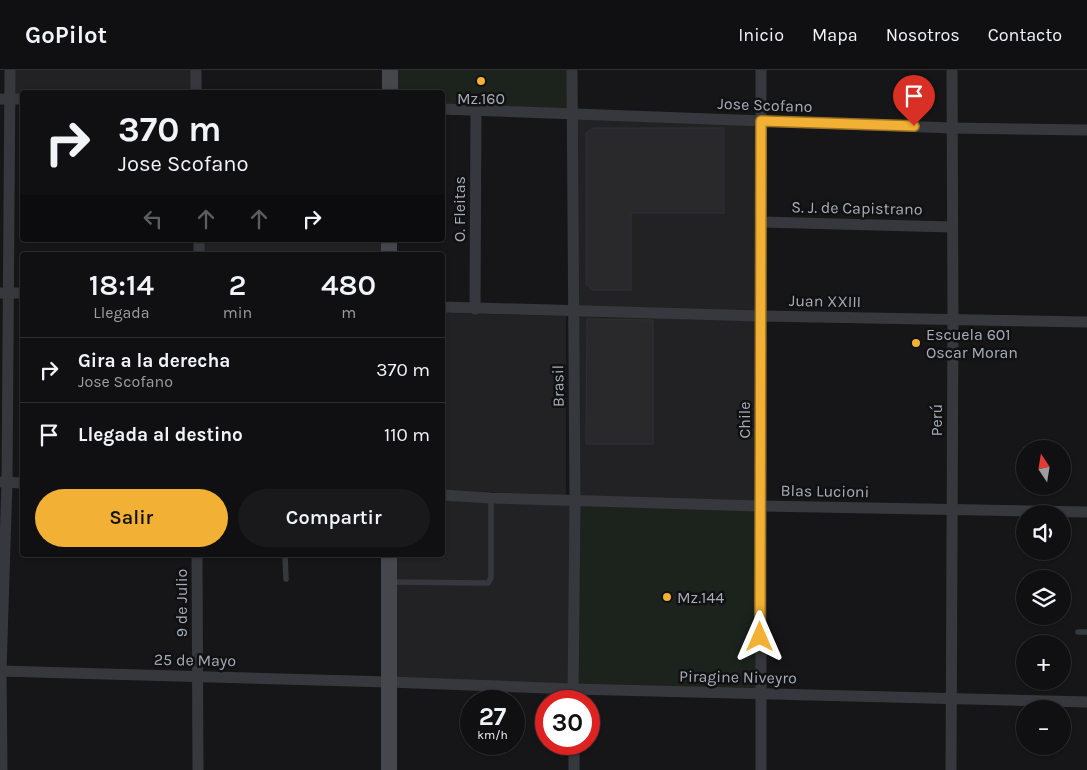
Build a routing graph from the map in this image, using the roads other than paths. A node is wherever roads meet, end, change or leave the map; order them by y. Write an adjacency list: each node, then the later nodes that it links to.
1 (10, 70): 9 (street)
2 (196, 70): 7 (street)
3 (390, 70): 8 (street)
4 (572, 70): 13 (street, Brasil)
5 (761, 70): 14 (street, Chile)
6 (952, 70): 15 (street, Perú)
7 (196, 90)
8 (390, 90)
9 (5, 99): 10 (street); 19 (street)
10 (20, 99)
11 (445, 109): 12 (street, Jose Scofano)
12 (476, 110): 13 (street, Jose Scofano); 22 (street, O. Fleitas)
13 (572, 114): 14 (street, Jose Scofano); 23 (street, Brasil)
14 (761, 121): 15 (street, Jose Scofano); 17 (street, Chile)
15 (952, 128): 16 (street, Jose Scofano); 18 (street, Perú)
16 (1087, 130)
17 (760, 222): 18 (street, S. J. de Capistrano); 24 (street, Chile)
18 (952, 227): 25 (street, Perú)
19 (5, 293): 20 (street); 27 (street)
20 (20, 293)
21 (445, 307): 22 (street, Juan XXIII)
22 (475, 308): 23 (street, Juan XXIII)
23 (573, 310): 24 (street, Juan XXIII); 31 (street, Brasil)
24 (760, 316): 25 (street, Juan XXIII); 32 (street, Chile)
25 (953, 319): 26 (street, Juan XXIII); 33 (street, Perú)
26 (1087, 322)
27 (4, 482): 28 (street); 42 (street)
28 (20, 483)
29 (445, 495): 30 (street, Blas Lucioni)
30 (491, 498): 31 (street, Blas Lucioni); 39 (lane)
31 (575, 500): 32 (street, Blas Lucioni); 45 (street, Brasil)
32 (760, 506): 33 (street, Blas Lucioni); 46 (street, Chile)
33 (952, 509): 34 (street, Blas Lucioni); 47 (street, Perú)
34 (1087, 512)
35 (197, 557): 43 (street, 9 de Julio)
36 (286, 557): 38 (lane)
37 (389, 557): 39 (street)
38 (286, 579)
39 (389, 582): 44 (street)
40 (1078, 632): 41 (lane)
41 (1087, 632)
42 (1, 672): 43 (street, 25 de Mayo); 50 (street)
43 (198, 676): 44 (street, 25 de Mayo); 51 (street, 9 de Julio)
44 (389, 682): 45 (street, Piragine Niveyro); 52 (street)
45 (573, 689): 46 (street, Piragine Niveyro)
46 (760, 694): 47 (street, Piragine Niveyro); 54 (street, Chile)
47 (951, 698): 48 (street, Piragine Niveyro); 55 (street, Perú)
48 (1087, 702)
49 (574, 755): 53 (street)
50 (2, 770)
51 (198, 770)
52 (389, 770)
53 (574, 770)
54 (761, 770)
55 (951, 770)

